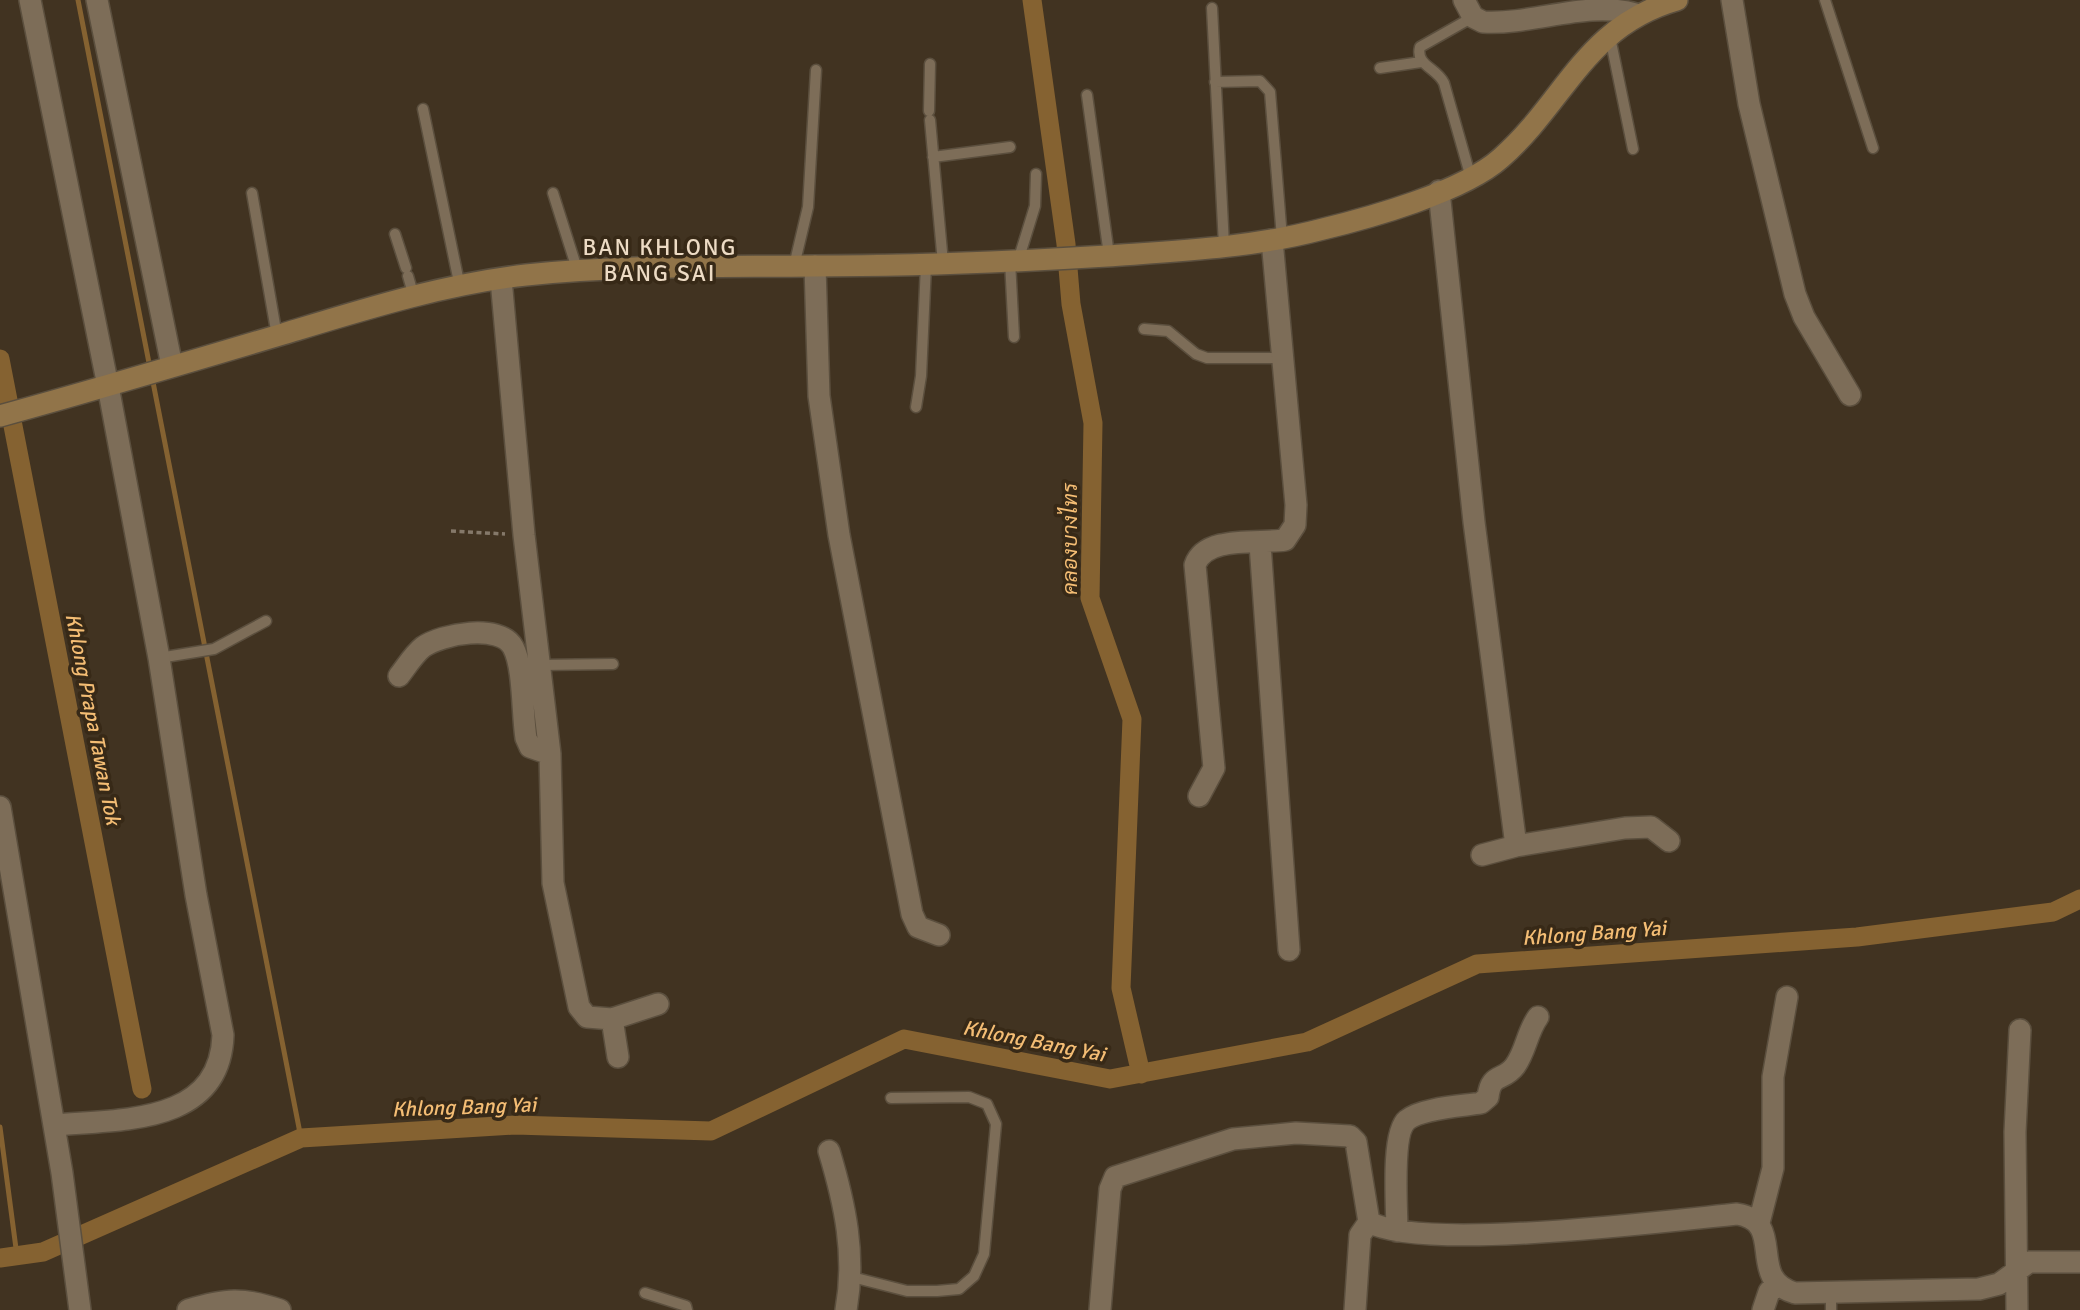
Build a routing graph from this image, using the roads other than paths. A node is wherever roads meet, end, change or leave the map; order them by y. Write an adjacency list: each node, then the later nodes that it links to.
1 (30, 0): 42 (street)
2 (97, 0): 41 (street)
3 (1732, 0): 43 (street)
4 (1825, 0): 18 (lane)
5 (1666, 1): 8 (street)
6 (1212, 8): 14 (lane)
7 (1468, 8): 8 (street); 10 (lane)
8 (1636, 14): 9 (street)
9 (1609, 34): 19 (lane); 22 (street)
10 (1421, 62): 12 (lane); 22 (lane)
11 (930, 64): 20 (lane)
12 (1380, 68)
13 (816, 70): 32 (lane)
14 (1216, 82): 27 (lane); 28 (lane)
15 (1087, 94): 29 (lane)
16 (423, 110): 35 (lane)
17 (1010, 147): 20 (lane)
18 (1873, 148)
19 (1633, 149)
20 (933, 157): 31 (lane)
21 (1036, 174): 30 (lane)
22 (1471, 178): 23 (street)
23 (1439, 191): 27 (street); 56 (street)
24 (251, 193): 38 (lane)
25 (553, 193): 33 (lane)
26 (395, 234): 36 (lane)
27 (1277, 239): 28 (street); 40 (street)
28 (1224, 246): 29 (street)
29 (1100, 256): 30 (street)
30 (1014, 261): 31 (street); 39 (lane)
31 (934, 264): 32 (street); 44 (lane)
32 (805, 266): 33 (street); 58 (street)
33 (578, 272): 34 (street)
34 (501, 279): 35 (street); 50 (street)
35 (460, 287): 36 (street)
36 (414, 297): 38 (street)
37 (1144, 329): 40 (lane)
38 (277, 336): 41 (street)
39 (1014, 337)
40 (1283, 358): 46 (street)
41 (158, 371): 42 (street)
42 (108, 386): 45 (street); 48 (street)
43 (1850, 395)
44 (916, 407)
45 (0, 416)
46 (1261, 544): 53 (street); 59 (street)
47 (266, 621): 48 (lane)
48 (159, 658): 67 (street)
49 (613, 664): 50 (lane)
50 (541, 665): 52 (street)
51 (399, 676): 52 (street)
52 (550, 754): 63 (street)
53 (1199, 796)
54 (0, 807): 67 (street)
55 (1668, 841): 56 (street)
56 (1516, 846): 57 (street)
57 (1482, 855)
58 (939, 935)
59 (1289, 950)
60 (1787, 997): 70 (street)
61 (658, 1004): 63 (street)
62 (1538, 1017): 71 (street)
63 (612, 1019): 65 (street)
64 (2021, 1030): 73 (street)
65 (618, 1057)
66 (891, 1098): 74 (lane)
67 (54, 1125): 79 (street)
68 (829, 1151): 74 (street)
69 (1369, 1222): 71 (street); 84 (street); 85 (street)
70 (1759, 1223): 71 (street); 75 (street)
71 (1397, 1231)
72 (2080, 1262): 73 (street)
73 (2018, 1268): 77 (street); 87 (street)
74 (852, 1277): 83 (street)
75 (1776, 1284): 78 (street); 86 (street)
76 (645, 1293): 82 (lane)
77 (1919, 1301): 78 (street)
78 (1831, 1302)
79 (80, 1310)
80 (188, 1310): 81 (street)
81 (280, 1310)
82 (687, 1310)
83 (846, 1310)
84 (1100, 1310)
85 (1354, 1310)
86 (1763, 1310)
87 (2017, 1310)

